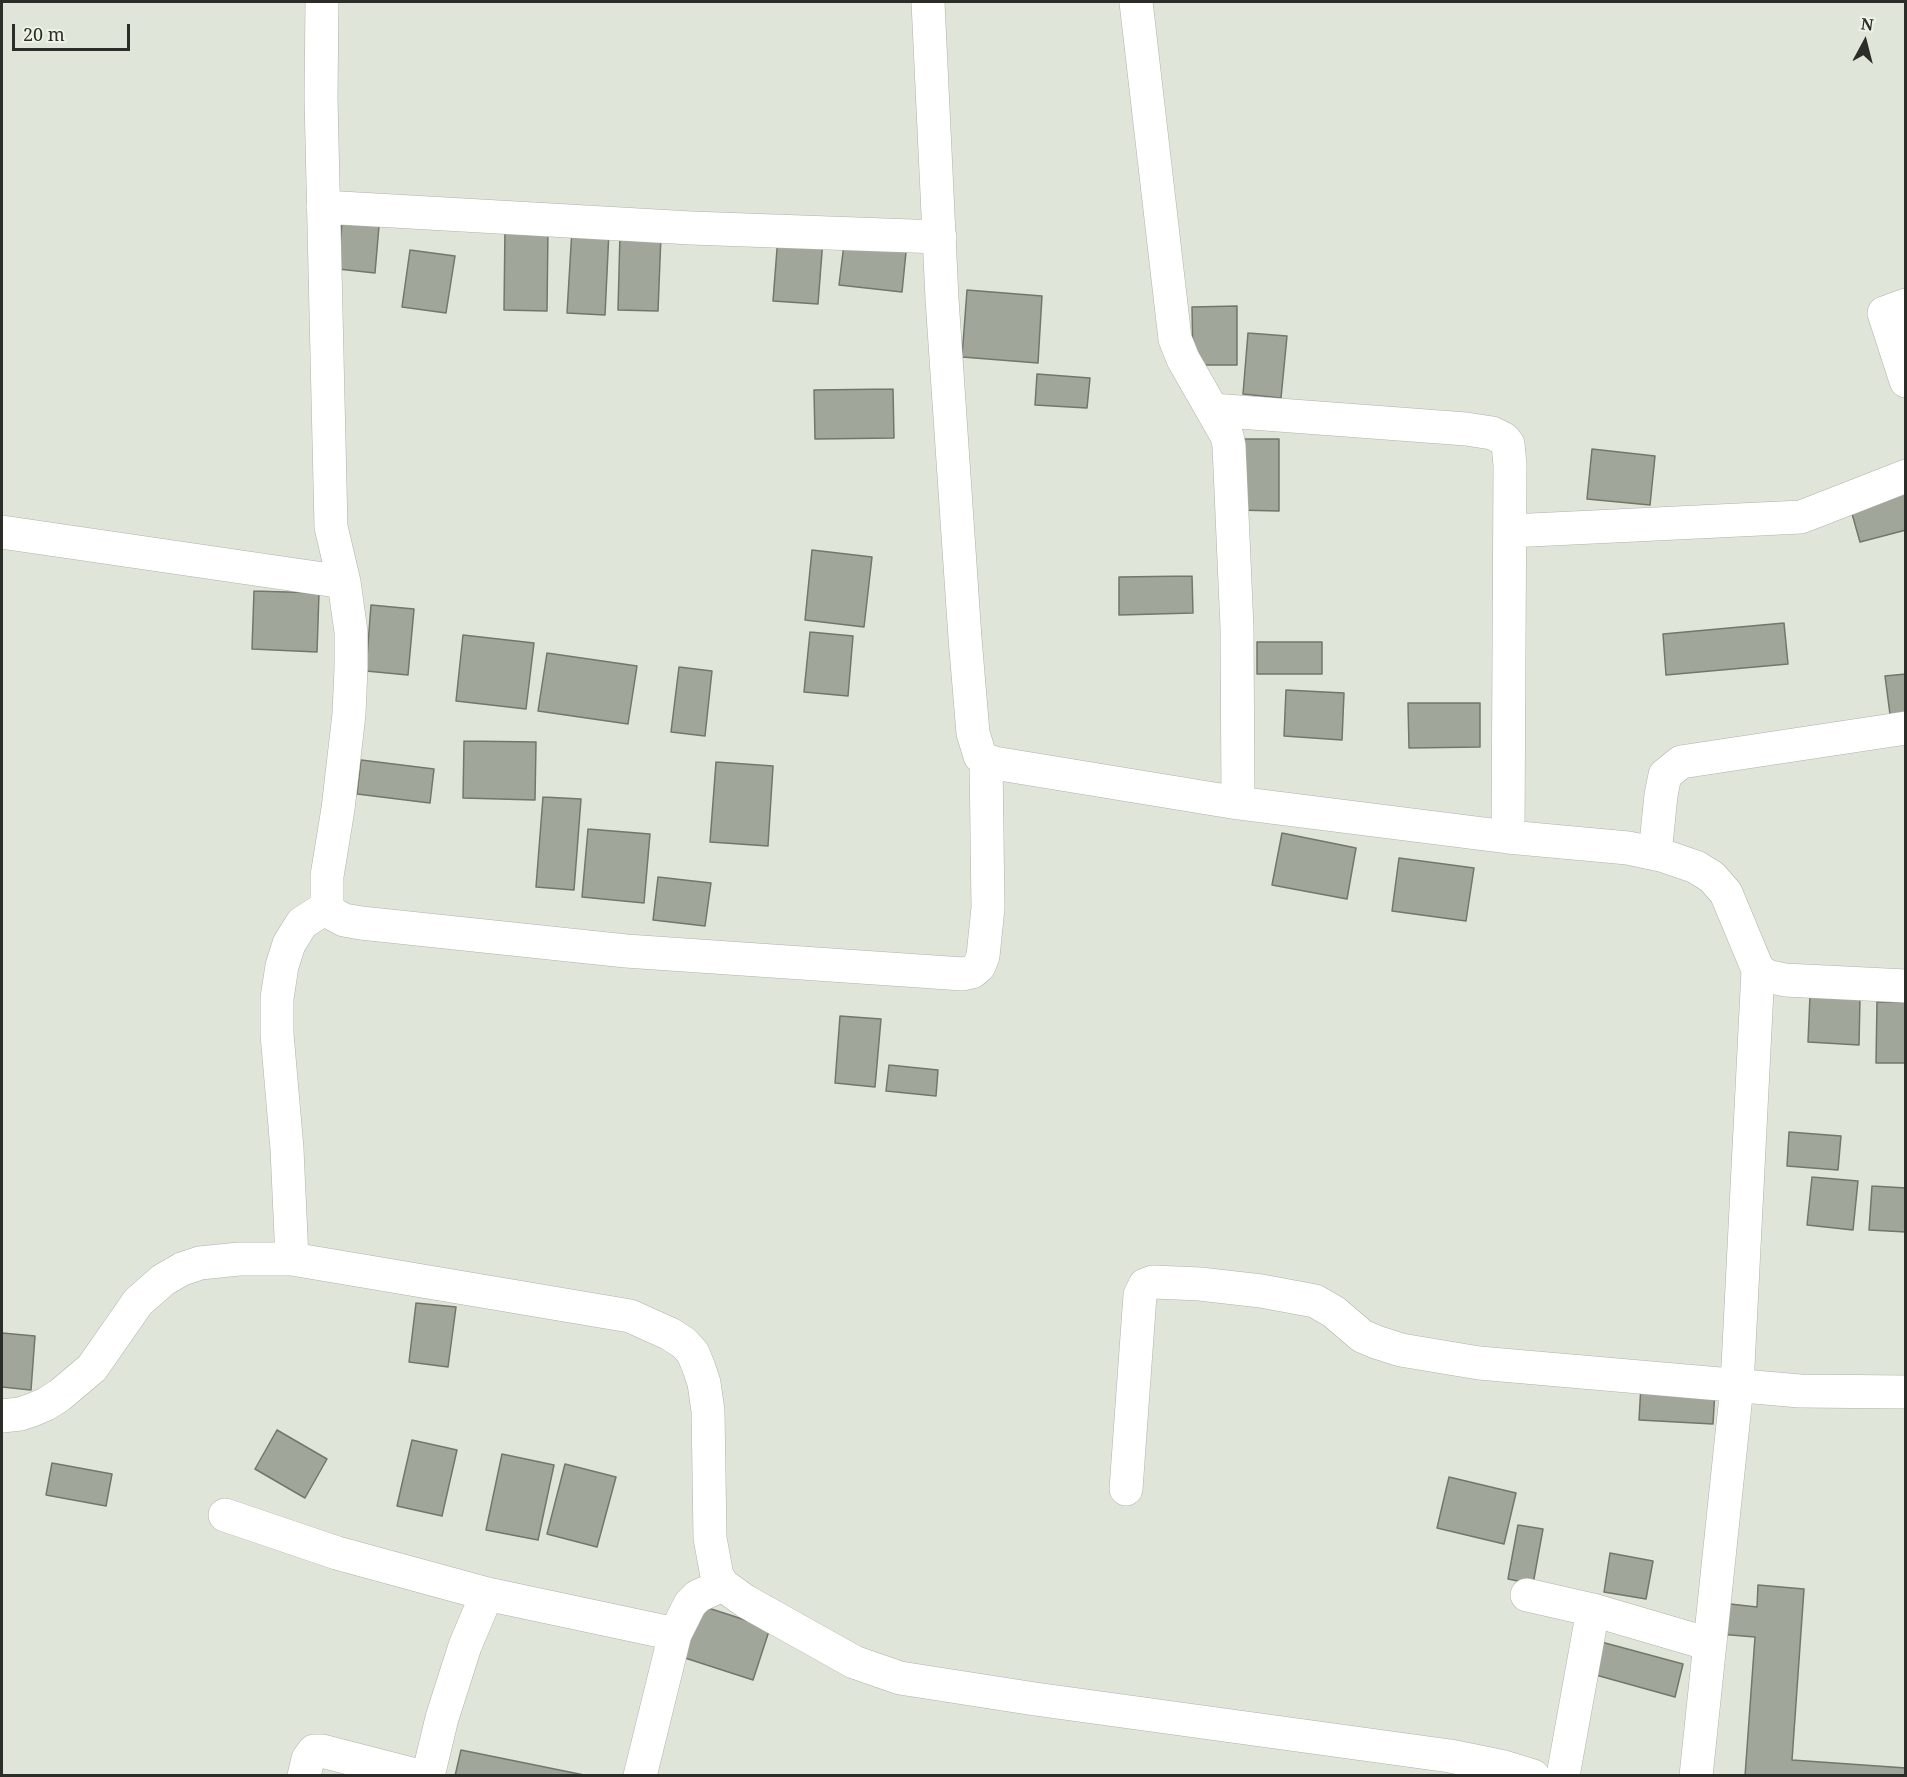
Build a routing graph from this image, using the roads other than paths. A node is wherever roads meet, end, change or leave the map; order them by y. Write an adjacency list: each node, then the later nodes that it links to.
1 (322, 2): 4 (street)
2 (928, 2): 5 (street)
3 (1136, 2): 8 (street)
4 (323, 207): 5 (street); 12 (street)
5 (940, 237): 14 (street)
6 (1905, 305): 7 (street)
7 (1905, 381)
8 (1212, 410): 10 (street); 15 (street)
9 (1905, 476): 10 (street)
10 (1510, 531): 16 (street)
11 (2, 532): 12 (street)
12 (344, 582): 18 (street)
13 (1905, 729): 17 (street)
14 (986, 760): 15 (street); 18 (street)
15 (1239, 803): 16 (street)
16 (1508, 837): 17 (street)
17 (1655, 854): 19 (street)
18 (327, 908): 21 (street)
19 (1758, 970): 20 (street); 22 (street)
20 (1905, 986)
21 (292, 1259): 24 (street); 27 (street)
22 (1737, 1386): 23 (street); 25 (street); 32 (street)
23 (1905, 1392)
24 (2, 1416)
25 (1126, 1489)
26 (225, 1515): 28 (street)
27 (723, 1585): 31 (street); 37 (street)
28 (487, 1594): 31 (street); 35 (street)
29 (1527, 1595): 30 (street)
30 (1593, 1610): 32 (street); 38 (street)
31 (675, 1634): 36 (street)
32 (1709, 1644): 39 (street)
33 (304, 1776): 34 (street)
34 (419, 1776)
35 (428, 1776)
36 (640, 1776)
37 (1533, 1776)
38 (1563, 1776)
39 (1696, 1776)

